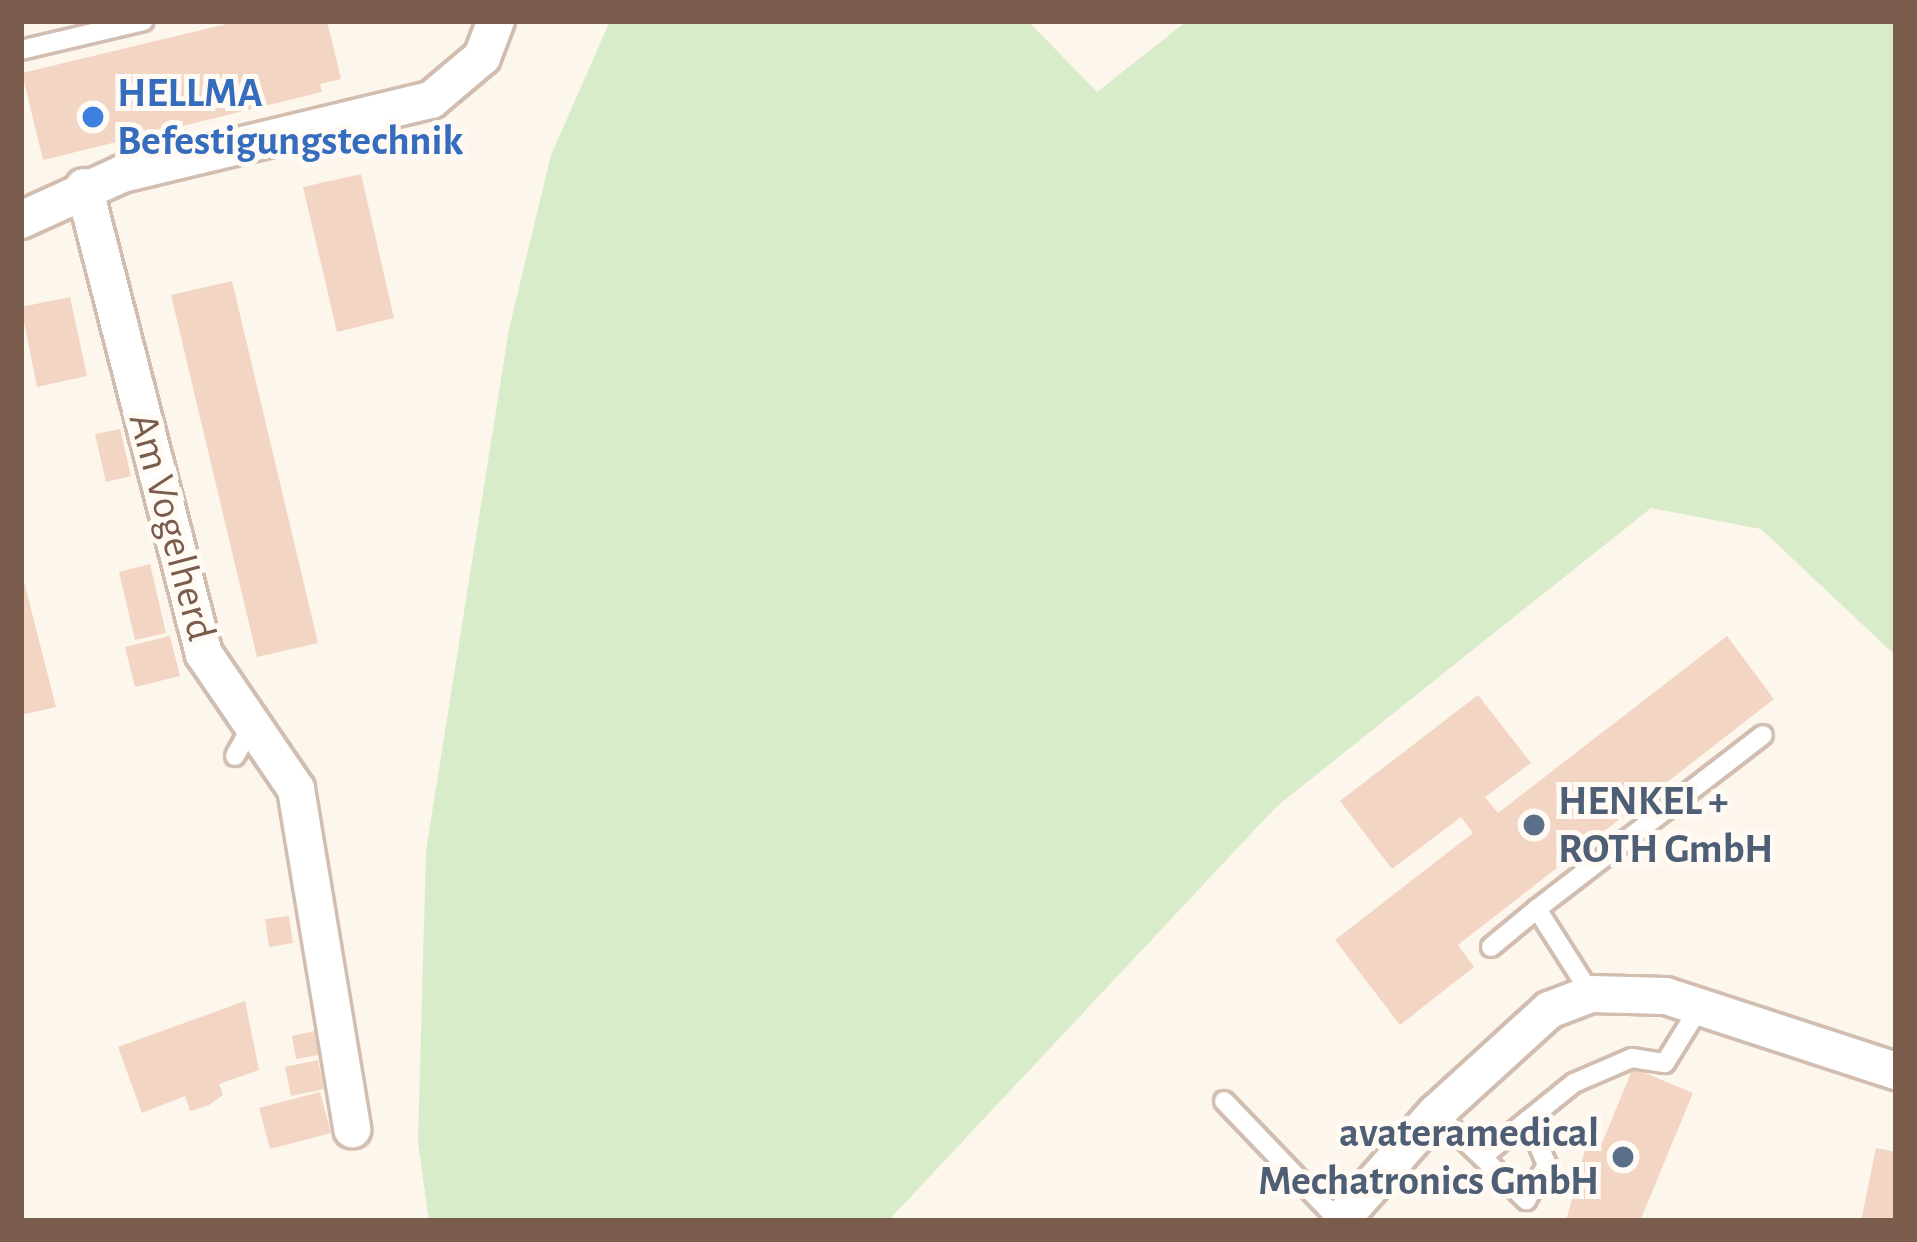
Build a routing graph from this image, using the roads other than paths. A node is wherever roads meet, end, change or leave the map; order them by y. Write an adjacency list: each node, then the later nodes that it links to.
1 (144, 21): 3 (lane)
2 (496, 21): 4 (street)
3 (21, 50)
4 (84, 187): 5 (street); 6 (street, Am Vogelherd)
5 (21, 220)
6 (254, 722): 8 (lane); 17 (street, Am Vogelherd)
7 (1763, 735): 9 (lane)
8 (235, 755)
9 (1538, 909): 10 (lane); 11 (lane)
10 (1491, 947)
11 (1591, 994): 12 (street); 15 (street)
12 (1699, 1008): 13 (street); 16 (lane)
13 (1894, 1066)
14 (1224, 1101): 19 (lane)
15 (1436, 1113): 18 (lane); 19 (street)
16 (1528, 1120): 18 (lane); 18 (lane)
17 (352, 1129)
18 (1482, 1157)
19 (1339, 1221)

